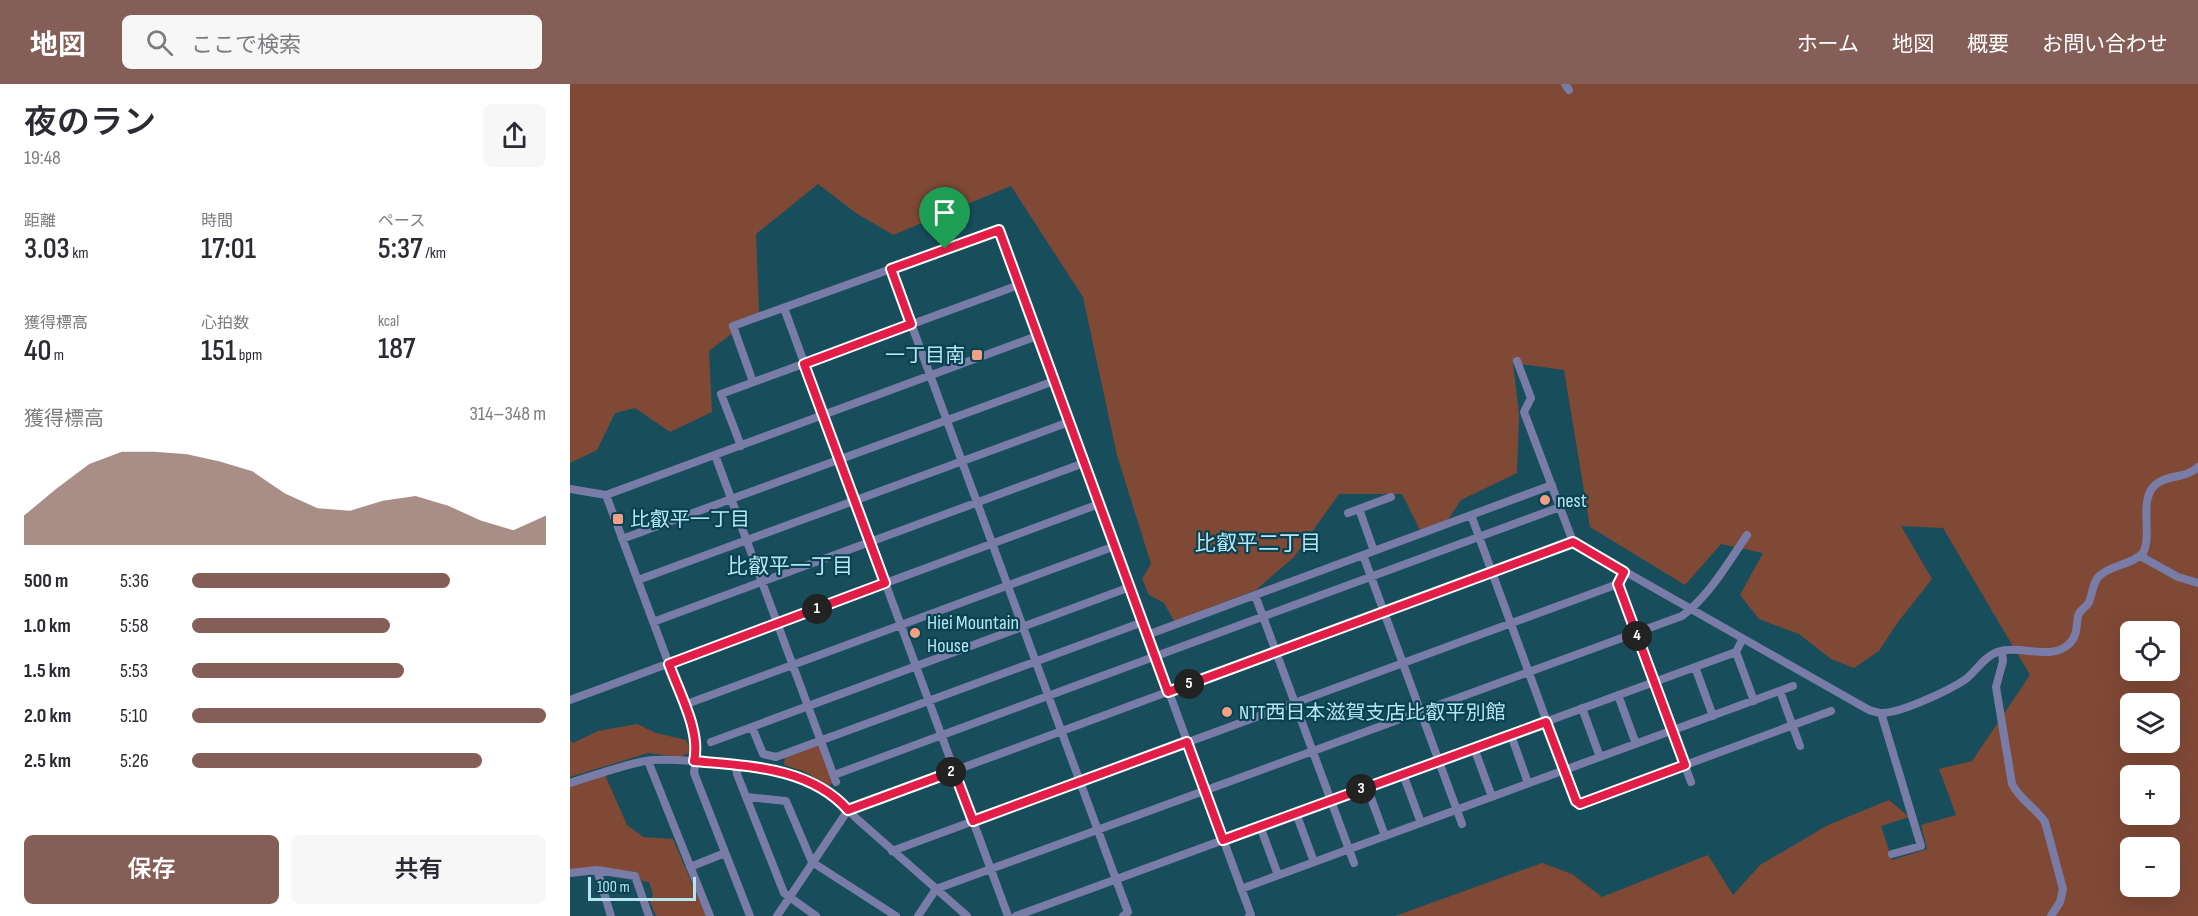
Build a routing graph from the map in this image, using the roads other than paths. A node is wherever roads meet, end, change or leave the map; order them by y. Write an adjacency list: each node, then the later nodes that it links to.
1 (891, 269): 2 (street); 3 (street); 4 (street)
2 (1019, 285): 4 (street); 5 (street)
3 (784, 308): 7 (street); 10 (street)
4 (911, 324): 7 (street); 8 (street)
5 (1037, 336): 8 (street); 9 (street)
6 (1517, 361): 20 (street)
7 (804, 364): 10 (street); 11 (street)
8 (930, 375): 11 (street); 12 (street)
9 (1054, 381): 12 (street); 13 (street)
10 (753, 382): 14 (street)
11 (823, 415): 14 (street); 16 (street)
12 (947, 420): 16 (street); 17 (street)
13 (1069, 422): 17 (street); 18 (street)
14 (741, 446): 15 (street)
15 (715, 455): 22 (street); 24 (street)
16 (840, 459): 24 (street); 25 (street)
17 (962, 461): 25 (street); 26 (street)
18 (1084, 463): 26 (street); 27 (street)
19 (2198, 467): 42 (street)
20 (1552, 485): 28 (street); 31 (street)
21 (570, 489): 22 (street)
22 (606, 495): 34 (street)
23 (1391, 497): 29 (street)
24 (731, 499): 34 (street); 35 (street)
25 (855, 500): 35 (street); 36 (street)
26 (977, 503): 36 (street); 38 (street)
27 (1099, 504): 38 (street); 39 (street)
28 (1560, 507): 33 (street); 37 (street)
29 (1359, 508): 30 (street); 40 (street)
30 (1348, 513)
31 (1471, 515): 33 (street); 40 (street)
32 (1747, 535): 54 (street)
33 (1479, 537): 44 (street); 45 (street)
34 (622, 539): 46 (street)
35 (747, 540): 46 (street); 47 (street)
36 (870, 542): 47 (street); 48 (street)
37 (1573, 542): 43 (street); 44 (street)
38 (992, 544): 48 (street); 51 (street)
39 (1115, 546): 51 (street); 52 (street)
40 (1374, 551): 41 (street)
41 (1363, 555): 45 (street); 53 (street)
42 (2140, 556): 50 (street); 66 (street)
43 (1624, 572): 49 (street); 54 (street)
44 (1492, 573): 55 (street); 60 (street)
45 (1371, 576): 55 (street); 56 (street)
46 (638, 580): 57 (street)
47 (762, 582): 57 (street); 59 (street)
48 (885, 583): 59 (street); 61 (street)
49 (1618, 584): 60 (street); 63 (street)
50 (2198, 584)
51 (1008, 585): 61 (street); 62 (street)
52 (1130, 587): 58 (street); 62 (street)
53 (1256, 595): 56 (street); 64 (street)
54 (1690, 610): 63 (street); 65 (street)
55 (1384, 612): 67 (street); 71 (street)
56 (1263, 616): 67 (street); 69 (street)
57 (653, 622): 72 (street)
58 (1143, 622): 64 (street); 70 (street)
59 (777, 623): 72 (street); 73 (street)
60 (1510, 623): 71 (street); 76 (street)
61 (901, 625): 73 (street); 74 (street)
62 (1023, 627): 70 (street); 74 (street)
63 (1636, 633): 76 (street); 77 (street)
64 (1147, 635): 69 (street)
65 (1742, 640): 68 (street); 92 (street)
66 (2002, 651): 92 (street); 165 (street)
67 (1276, 652): 80 (street); 86 (street)
68 (1736, 652): 75 (street); 85 (street)
69 (1155, 656): 80 (street); 82 (street)
70 (1036, 662): 82 (street); 84 (street)
71 (1402, 663): 86 (street); 91 (street)
72 (669, 664): 83 (street); 87 (street)
73 (793, 665): 87 (street); 88 (street)
74 (916, 666): 84 (street); 88 (street)
75 (1695, 667): 77 (street); 93 (street)
76 (1528, 672): 91 (street); 94 (street)
77 (1654, 682): 81 (street); 98 (street)
78 (1793, 686): 79 (street)
79 (1780, 691): 85 (street); 95 (street)
80 (1168, 692): 97 (street); 103 (street)
81 (1618, 695): 89 (street); 104 (street)
82 (1049, 696): 97 (street); 99 (street)
83 (570, 700)
84 (928, 701): 99 (street); 101 (street)
85 (1754, 701): 93 (street)
86 (1295, 702): 103 (street); 107 (street)
87 (684, 705): 110 (street)
88 (808, 706): 96 (street); 101 (street)
89 (1582, 708): 94 (street); 108 (street)
90 (1831, 711): 95 (street)
91 (1420, 712): 107 (street); 111 (street)
92 (1881, 713): 139 (street)
93 (1713, 716): 98 (street)
94 (1546, 722): 100 (street); 114 (street)
95 (1792, 725): 105 (street); 113 (street)
96 (752, 727): 101 (street); 102 (street)
97 (1062, 731): 115 (street); 117 (street)
98 (1672, 731): 104 (street); 113 (street)
99 (941, 735): 101 (street); 115 (street)
100 (1511, 735): 106 (street); 120 (street)
101 (821, 741)
102 (711, 742)
103 (1187, 742): 117 (street); 122 (street)
104 (1636, 744): 108 (street)
105 (1800, 746)
106 (1474, 748): 111 (street); 124 (street)
107 (1313, 751): 122 (street); 125 (street)
108 (1600, 757): 114 (street)
109 (648, 761): 110 (street); 119 (street); 143 (street)
110 (694, 761): 112 (street); 138 (street)
111 (1438, 761): 116 (street); 127 (street)
112 (736, 765): 123 (street); 126 (street)
113 (1685, 765): 114 (street); 118 (street)
114 (1564, 770): 120 (street)
115 (954, 771): 126 (street); 129 (street)
116 (1403, 774): 121 (street); 130 (street)
117 (1080, 782): 129 (street); 133 (street)
118 (1691, 782)
119 (570, 783)
120 (1528, 783): 124 (street)
121 (1368, 787): 125 (street); 134 (street)
122 (1205, 791): 133 (street); 135 (street)
123 (746, 797): 140 (street); 151 (street)
124 (1492, 797): 127 (street)
125 (1331, 800): 128 (street); 136 (street)
126 (848, 810): 137 (street); 140 (street)
127 (1456, 810): 130 (street); 131 (street)
128 (1296, 813): 132 (street); 141 (street)
129 (973, 821): 137 (street); 145 (street)
130 (1421, 823): 134 (street)
131 (1462, 824)
132 (1260, 826): 135 (street); 147 (street)
133 (1098, 830): 145 (street); 148 (street)
134 (1385, 836): 136 (street)
135 (1223, 840): 148 (street); 149 (street)
136 (1349, 849): 141 (street); 142 (street)
137 (892, 851): 150 (street)
138 (725, 853): 143 (street); 155 (street)
139 (1892, 854)
140 (812, 862): 151 (street); 158 (street)
141 (1314, 862): 147 (street)
142 (1354, 863)
143 (690, 867): 154 (street)
144 (597, 870): 146 (street); 152 (street); 153 (street)
145 (991, 870): 150 (street); 161 (street)
146 (570, 873)
147 (1278, 875): 149 (street)
148 (1116, 879): 162 (street); 163 (street)
149 (1241, 889): 164 (street)
150 (936, 890): 159 (street); 160 (street)
151 (789, 898): 156 (street); 157 (street)
152 (611, 916)
153 (649, 916)
154 (710, 916)
155 (750, 916)
156 (777, 916)
157 (816, 916)
158 (896, 916)
159 (918, 916)
160 (967, 916)
161 (1008, 916)
162 (1016, 916)
163 (1123, 916)
164 (1249, 916)
165 (2051, 916)

